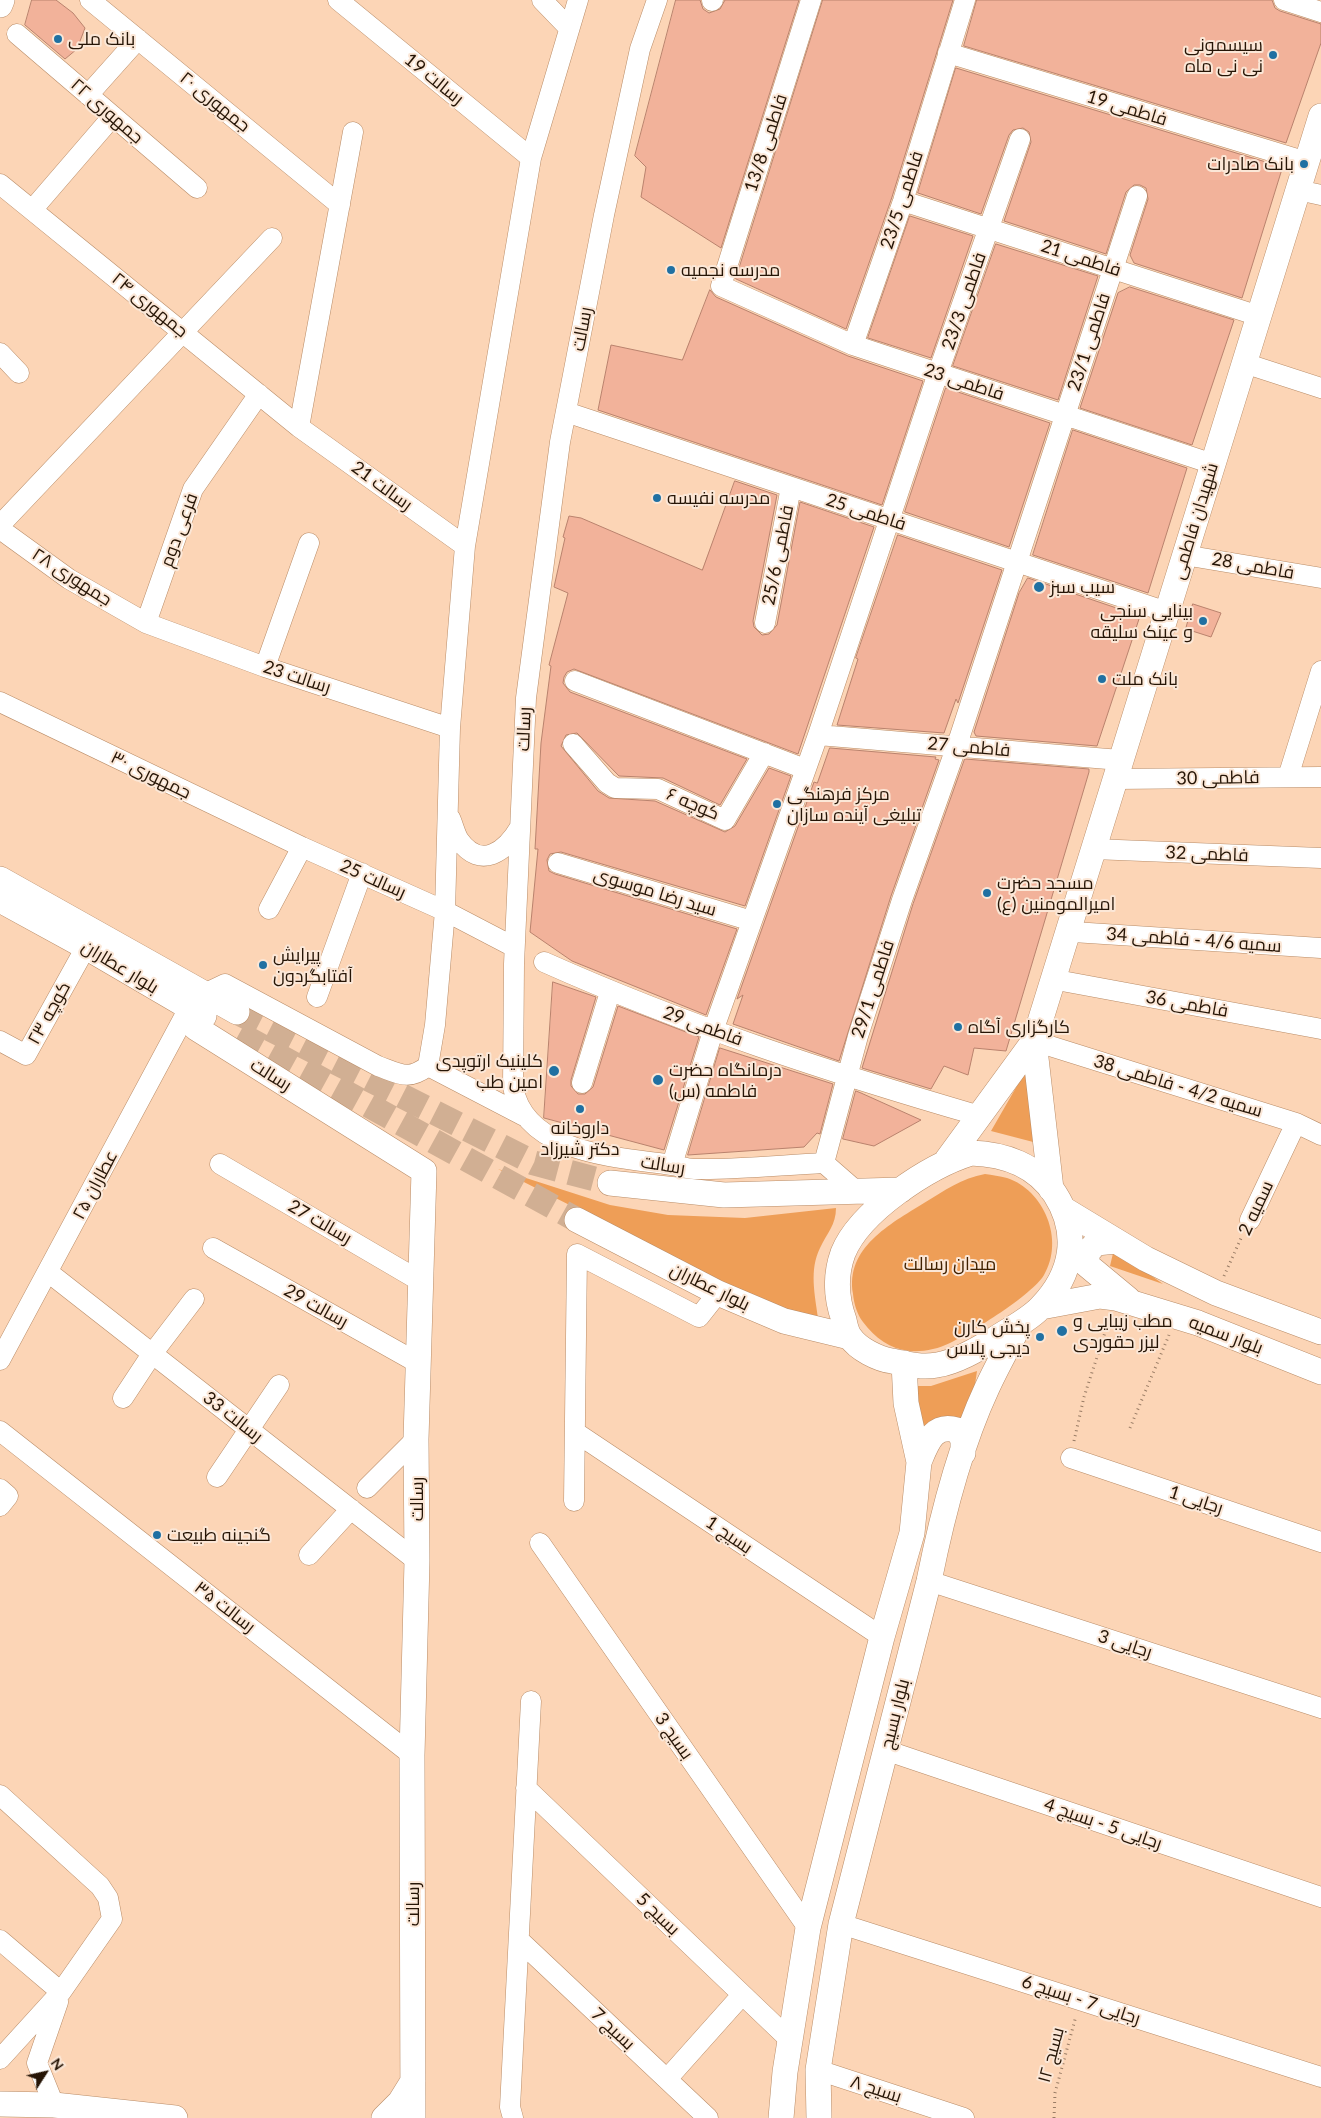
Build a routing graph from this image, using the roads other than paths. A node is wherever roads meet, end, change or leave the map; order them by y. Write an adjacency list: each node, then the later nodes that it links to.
1 (2, 0): 10 (main road)
2 (90, 0): 14 (street, جمهوری ۲۰)
3 (338, 0): 21 (street, رسالت 19)
4 (542, 0): 12 (street)
5 (578, 0): 12 (street)
6 (657, 0): 43 (street, رسالت)
7 (811, 0): 33 (street, فاطمی 13/8)
8 (965, 0): 15 (street, فاطمی 23/5)
9 (1284, 0): 11 (street)
10 (0, 5)
11 (1321, 12)
12 (569, 28): 21 (street)
13 (17, 34): 16 (street, جمهوری ۲۲)
14 (138, 40): 16 (street); 28 (street, جمهوری ۲۰)
15 (948, 54): 22 (street, فاطمی 19); 27 (street, فاطمی 23/5)
16 (88, 95): 17 (street, جمهوری ۲۲)
17 (113, 116): 24 (street, جمهوری ۲۲); 29 (street)
18 (1321, 116): 22 (main road, شهیدان فاطمی)
19 (353, 132): 28 (street)
20 (1020, 139): 30 (street, فاطمی 23/3)
21 (531, 158): 52 (street)
22 (1307, 162): 25 (main road, شهیدان فاطمی)
23 (0, 184): 29 (street, جمهوری ۲۴)
24 (197, 188)
25 (1310, 193): 34 (main road, شهیدان فاطمی)
26 (1137, 196): 32 (street, فاطمی 23/1)
27 (903, 201): 30 (street, فاطمی 21); 36 (street, فاطمی 23/5)
28 (340, 205): 45 (street)
29 (32, 210): 35 (street, جمهوری ۲۴)
30 (989, 228): 32 (street, فاطمی 21); 40 (street, فاطمی 23/3)
31 (272, 238): 35 (street)
32 (1114, 269): 34 (street, فاطمی 21); 44 (street, فاطمی 23/1)
33 (721, 286): 36 (street, فاطمی 23)
34 (1259, 316): 38 (main road, شهیدان فاطمی)
35 (183, 332): 42 (street, جمهوری ۲۴); 49 (street)
36 (853, 345): 40 (street, فاطمی 23)
37 (0, 353): 39 (street)
38 (1244, 363): 41 (street); 46 (main road, شهیدان فاطمی)
39 (19, 373)
40 (938, 373): 44 (street, فاطمی 23); 48 (street, فاطمی 23/3)
41 (1321, 388)
42 (260, 394): 45 (street, جمهوری ۲۴); 58 (street, فرعی دوم)
43 (566, 412): 47 (street, فاطمی 25); 74 (street, رسالت)
44 (1065, 415): 46 (street, فاطمی 23); 54 (street, فاطمی 23/1)
45 (299, 427): 52 (street, رسالت 21)
46 (1213, 464): 53 (main road, شهیدان فاطمی)
47 (791, 487): 48 (street, فاطمی 25); 57 (street, فاطمی 25/6)
48 (889, 520): 54 (street, فاطمی 25); 65 (street, فاطمی 23/3)
49 (0, 525)
50 (0, 529): 58 (street, جمهوری ۲۸)
51 (309, 543): 60 (street)
52 (465, 546): 64 (street)
53 (1184, 555): 55 (street, فاطمی 28); 56 (main road, شهیدان فاطمی)
54 (1017, 562): 56 (street, فاطمی 25); 59 (street, فاطمی 23/1)
55 (1321, 578)
56 (1166, 612): 70 (main road, شهیدان فاطمی)
57 (765, 622)
58 (146, 623): 60 (street, رسالت 23)
59 (985, 654): 67 (street, فاطمی 29/1)
60 (265, 667): 64 (street, رسالت 23)
61 (1321, 671): 71 (street)
62 (575, 681): 68 (street)
63 (0, 702): 75 (street, جمهوری ۳۰)
64 (450, 728): 73 (street)
65 (818, 735): 67 (street, فاطمی 27); 69 (street, فاطمی 23/3)
66 (573, 744): 68 (street, کوچه ۶)
67 (957, 745): 70 (street, فاطمی 27); 100 (street, فاطمی 29/1)
68 (764, 753): 69 (street)
69 (806, 769): 84 (street, فاطمی 23/3)
70 (1117, 769): 71 (street, فاطمی 30); 76 (main road, شهیدان فاطمی)
71 (1288, 777): 72 (street, فاطمی 30)
72 (1321, 777)
73 (448, 811): 74 (street); 83 (street)
74 (520, 827): 87 (street, رسالت)
75 (302, 847): 79 (street, رسالت 25); 82 (street)
76 (1093, 849): 77 (street, فاطمی 32); 85 (main road, شهیدان فاطمی)
77 (1321, 858)
78 (558, 863): 84 (street, سید رضا موسوی)
79 (362, 874): 83 (street, رسالت 25); 92 (street)
80 (0, 879): 93 (main road, بلوار عطاران)
81 (0, 900): 86 (main road, بلوار عطاران)
82 (270, 909)
83 (444, 911): 87 (street, رسالت 25); 99 (street)
84 (752, 921): 96 (street, فاطمی 23/3)
85 (1068, 929): 88 (street, سمیه 4/6 - فاطمی 34); 90 (main road, شهیدان فاطمی)
86 (86, 947): 93 (main road, بلوار عطاران); 97 (street, کوچه ۲۳)
87 (514, 947): 102 (street, رسالت)
88 (1321, 948)
89 (544, 962): 91 (street, فاطمی 29)
90 (1053, 978): 95 (street, فاطمی 36); 98 (main road, شهیدان فاطمی)
91 (610, 992): 96 (street, فاطمی 29); 101 (street)
92 (317, 997)
93 (197, 1001): 94 (main road, بلوار عطاران); 99 (street); 119 (street, عطاران ۲۵); 120 (main road, رسالت)
94 (238, 1023)
95 (1321, 1029)
96 (713, 1031): 100 (street, فاطمی 29); 109 (street, فاطمی 23/3)
97 (0, 1041)
98 (1034, 1041): 103 (main road); 104 (street, سمیه 4/2 - فاطمی 38); 111 (main road)
99 (428, 1066): 102 (street)
100 (845, 1077): 103 (street, فاطمی 29); 107 (street, فاطمی 29/1)
101 (582, 1084)
102 (524, 1116): 109 (street, رسالت)
103 (980, 1116): 106 (main road)
104 (1296, 1123): 105 (street, سمیه 4/2 - فاطمی 38); 116 (street, سمیه 2)
105 (1321, 1135)
106 (947, 1160): 111 (main road); 113 (main road)
107 (824, 1163): 109 (street, رسالت); 112 (street)
108 (220, 1164): 120 (street, رسالت 27)
109 (672, 1165)
110 (610, 1182): 112 (main road)
111 (1051, 1189): 114 (main road)
112 (854, 1190): 113 (main road)
113 (902, 1190): 127 (main road)
114 (1064, 1210): 117 (main road, بلوار سمیه); 124 (main road)
115 (577, 1220): 121 (main road, بلوار عطاران)
116 (1250, 1220)
117 (1116, 1240): 123 (main road); 126 (main road, بلوار سمیه)
118 (213, 1248): 131 (street, رسالت 29)
119 (48, 1272): 128 (street, رسالت 33); 129 (street, عطاران ۲۵)
120 (420, 1281): 131 (main road, رسالت)
121 (718, 1293): 127 (main road, بلوار عطاران); 137 (street)
122 (194, 1299): 128 (street)
123 (1125, 1300): 124 (main road, بلوار سمیه); 132 (main road, بلوار سمیه)
124 (1041, 1307): 125 (main road)
125 (1020, 1324): 130 (main road); 139 (main road, بلوار بسیج)
126 (1321, 1332)
127 (850, 1337): 130 (main road)
128 (152, 1354): 134 (street); 135 (street, رسالت 33)
129 (0, 1360)
130 (904, 1363): 141 (main road, بلوار بسیج)
131 (418, 1364): 138 (main road, رسالت)
132 (1321, 1372)
133 (279, 1385): 135 (street)
134 (123, 1398)
135 (250, 1430): 142 (street); 145 (street, رسالت 33)
136 (0, 1431): 155 (street, رسالت ۳۵)
137 (575, 1432): 144 (street); 151 (street, بسیج 1)
138 (416, 1439): 143 (street); 149 (main road, رسالت)
139 (963, 1453): 141 (main road); 150 (main road, بلوار بسیج)
140 (1071, 1458): 146 (street, رجایی 1)
141 (919, 1462): 151 (main road, بلوار بسیج)
142 (217, 1477)
143 (367, 1488)
144 (574, 1501)
145 (351, 1509): 148 (street); 149 (street, رسالت 33)
146 (1321, 1542)
147 (540, 1543): 160 (street, بسیج 3)
148 (310, 1555)
149 (417, 1561): 155 (main road, رسالت)
150 (929, 1581): 153 (street, رجایی 3); 154 (main road, بلوار بسیج)
151 (882, 1637): 160 (main road, بلوار بسیج)
152 (531, 1701): 156 (street)
153 (1321, 1708)
154 (885, 1750): 158 (street, رجایی 5 - بسیج 4); 159 (main road, بلوار بسیج)
155 (412, 1755): 170 (main road, رسالت)
156 (526, 1788): 162 (street); 164 (street, بسیج 5)
157 (0, 1795): 163 (street)
158 (1321, 1897)
159 (841, 1924): 167 (main road, بلوار بسیج); 168 (street, رجایی 7 - بسیج 6)
160 (808, 1928): 165 (main road, بلوار بسیج)
161 (0, 1940): 163 (street)
162 (519, 1940): 169 (street, بسیج 7); 176 (street)
163 (61, 1992): 166 (street); 172 (street)
164 (742, 1995): 165 (street, بسیج 5); 169 (street)
165 (790, 2040): 178 (main road, بلوار بسیج)
166 (0, 2059)
167 (818, 2070): 179 (main road, بلوار بسیج); 180 (street, بسیج ۸)
168 (1321, 2077)
169 (667, 2079): 177 (street, بسیج 7)
170 (413, 2081): 174 (main road); 175 (main road, رسالت)
171 (0, 2104): 172 (main road)
172 (54, 2105): 173 (main road)
173 (176, 2118)
174 (384, 2118)
175 (413, 2118)
176 (513, 2118)
177 (708, 2118)
178 (781, 2118)
179 (819, 2118)
180 (964, 2118)

